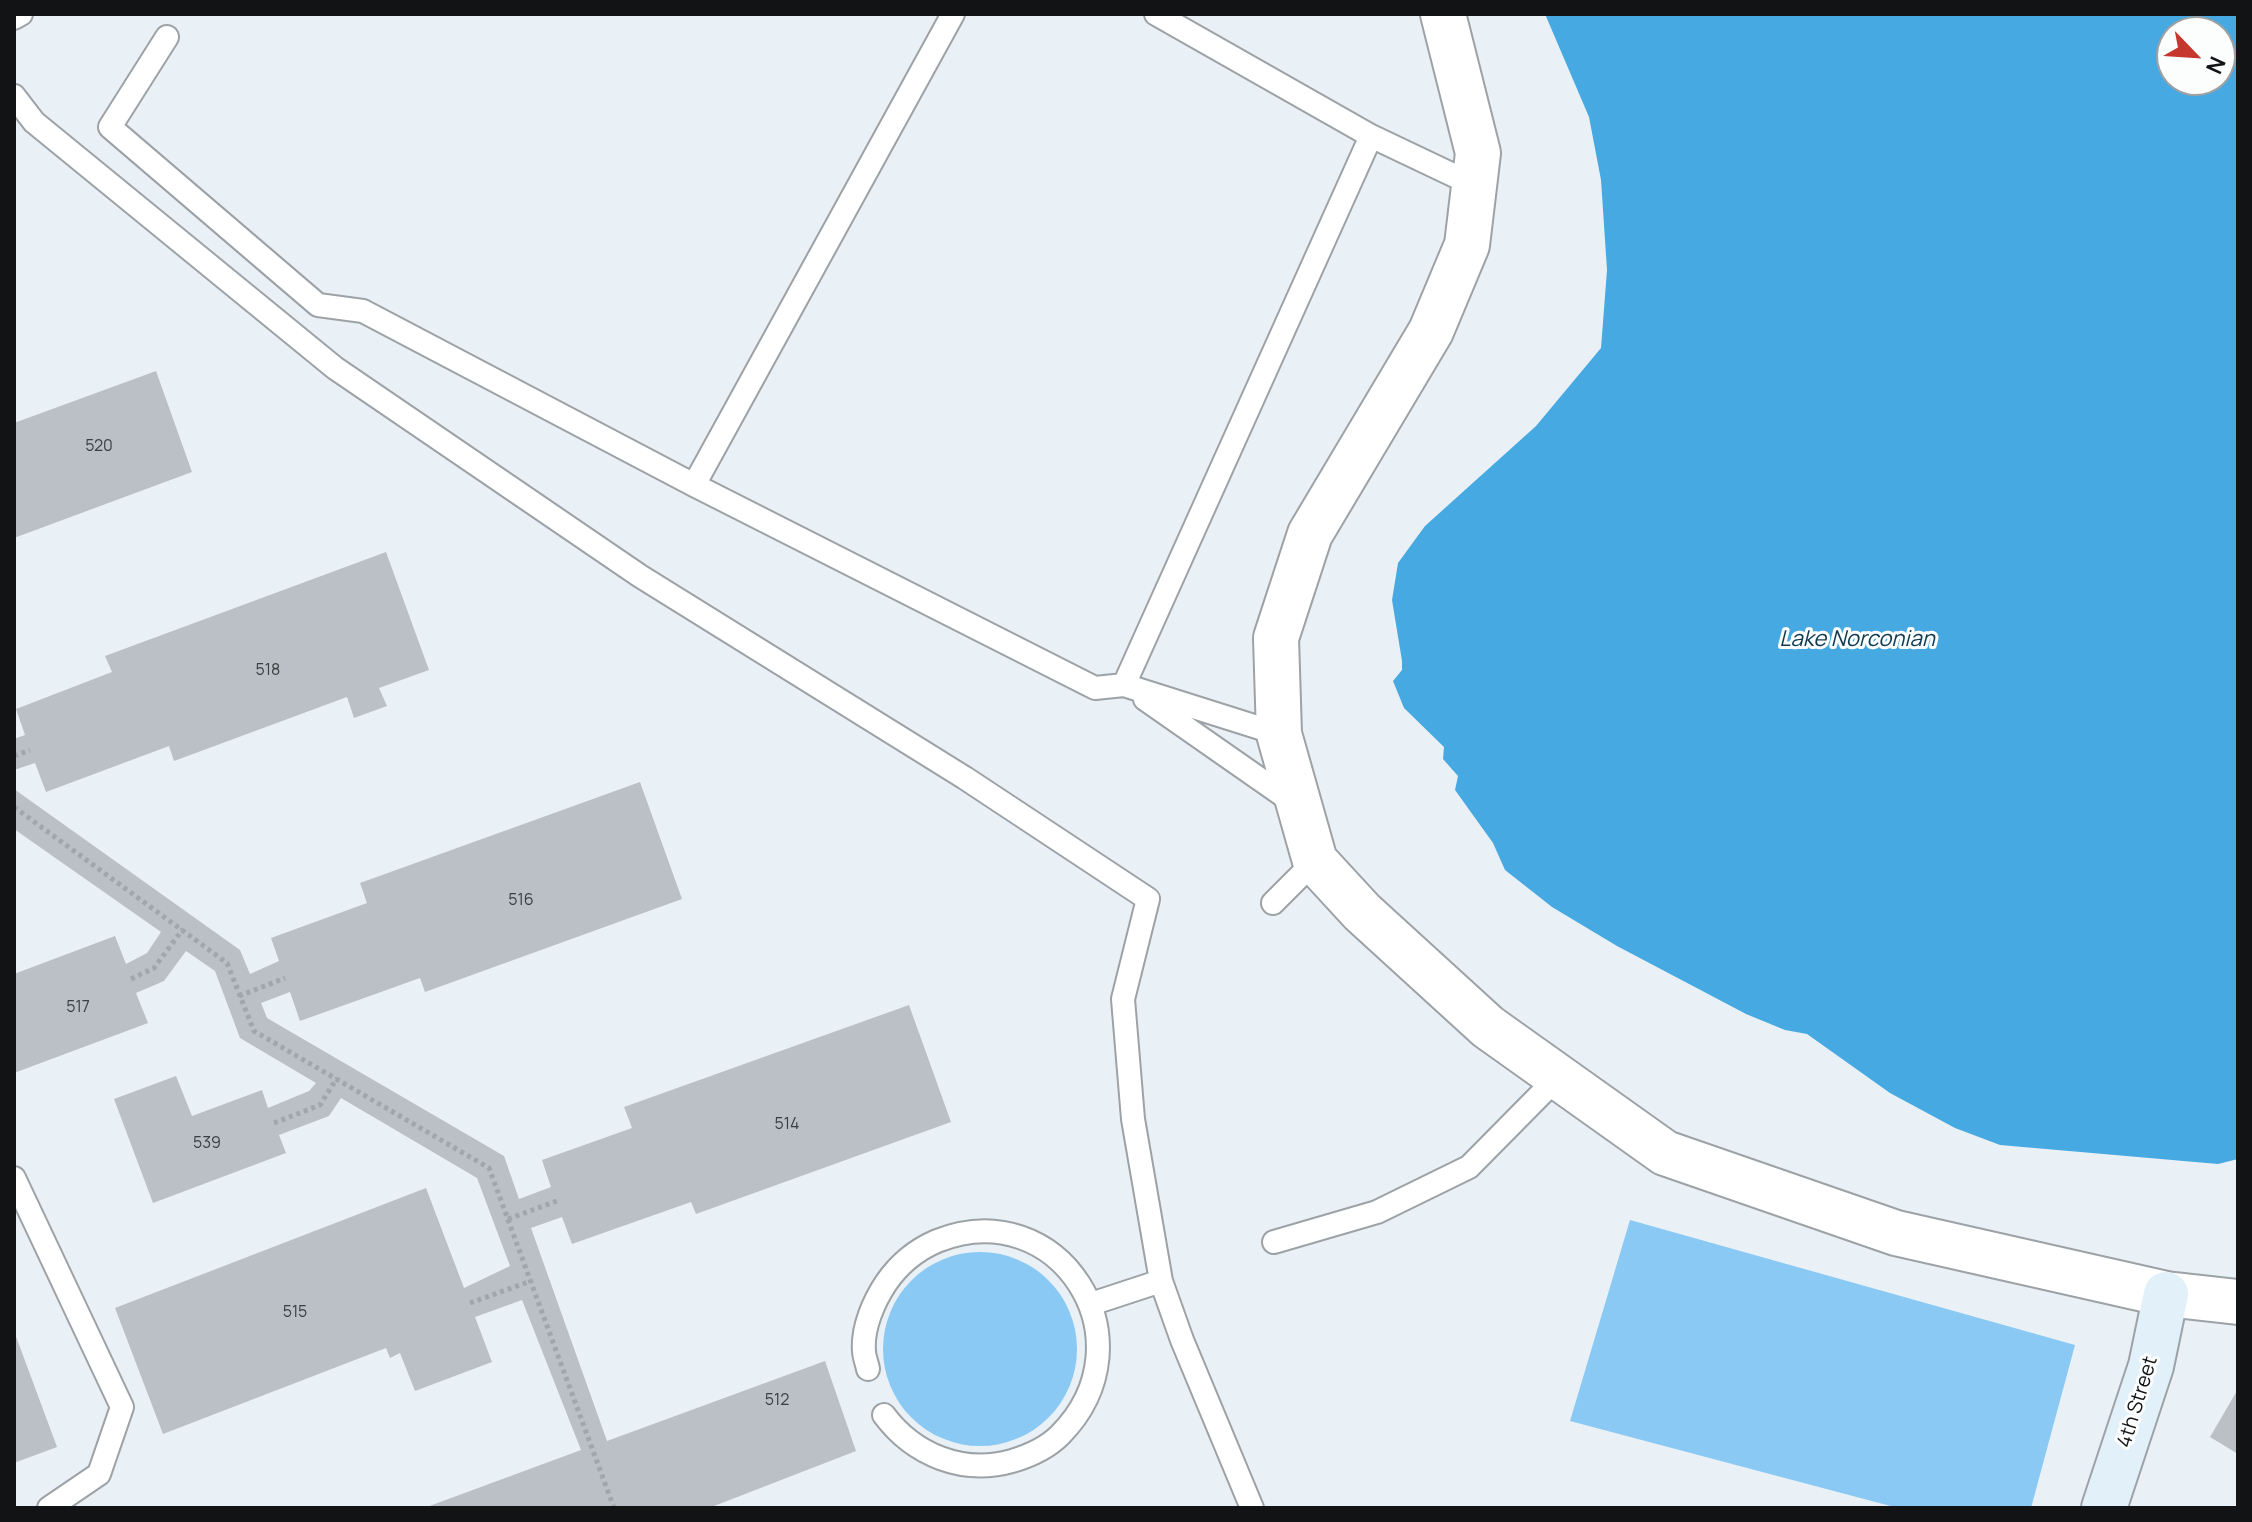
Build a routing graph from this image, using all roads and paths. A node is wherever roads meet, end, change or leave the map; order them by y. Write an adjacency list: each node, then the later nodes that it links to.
1 (21, 14): 5 (lane)
2 (953, 14): 10 (lane)
3 (1156, 14): 8 (lane)
4 (1443, 14): 9 (street)
5 (14, 18)
6 (167, 37): 10 (lane)
7 (14, 96): 31 (lane)
8 (1371, 136): 9 (lane); 11 (lane)
9 (1474, 185): 12 (street)
10 (694, 485): 11 (lane)
11 (1124, 685): 12 (lane); 16 (lane)
12 (1279, 734): 16 (street)
13 (30, 750): 14 (path)
14 (14, 756)
15 (14, 807): 19 (path)
16 (1300, 808): 17 (street)
17 (1315, 861): 18 (lane); 23 (street)
18 (1273, 903)
19 (183, 929): 21 (path); 22 (path)
20 (285, 978): 22 (path)
21 (131, 979)
22 (239, 996): 24 (path)
23 (1558, 1077): 29 (lane); 32 (street)
24 (337, 1078): 25 (path); 28 (path)
25 (274, 1123)
26 (14, 1178): 38 (lane)
27 (557, 1201): 28 (path)
28 (508, 1219): 30 (path)
29 (1274, 1242)
30 (531, 1281): 34 (path); 39 (path)
31 (1161, 1281): 35 (lane); 40 (lane)
32 (2166, 1294): 33 (street); 41 (street, 4th Street)
33 (2238, 1302)
34 (470, 1303)
35 (1091, 1304): 36 (lane); 37 (lane)
36 (868, 1369)
37 (884, 1415)
38 (49, 1508)
39 (614, 1508)
40 (1252, 1508)
41 (2104, 1508)

